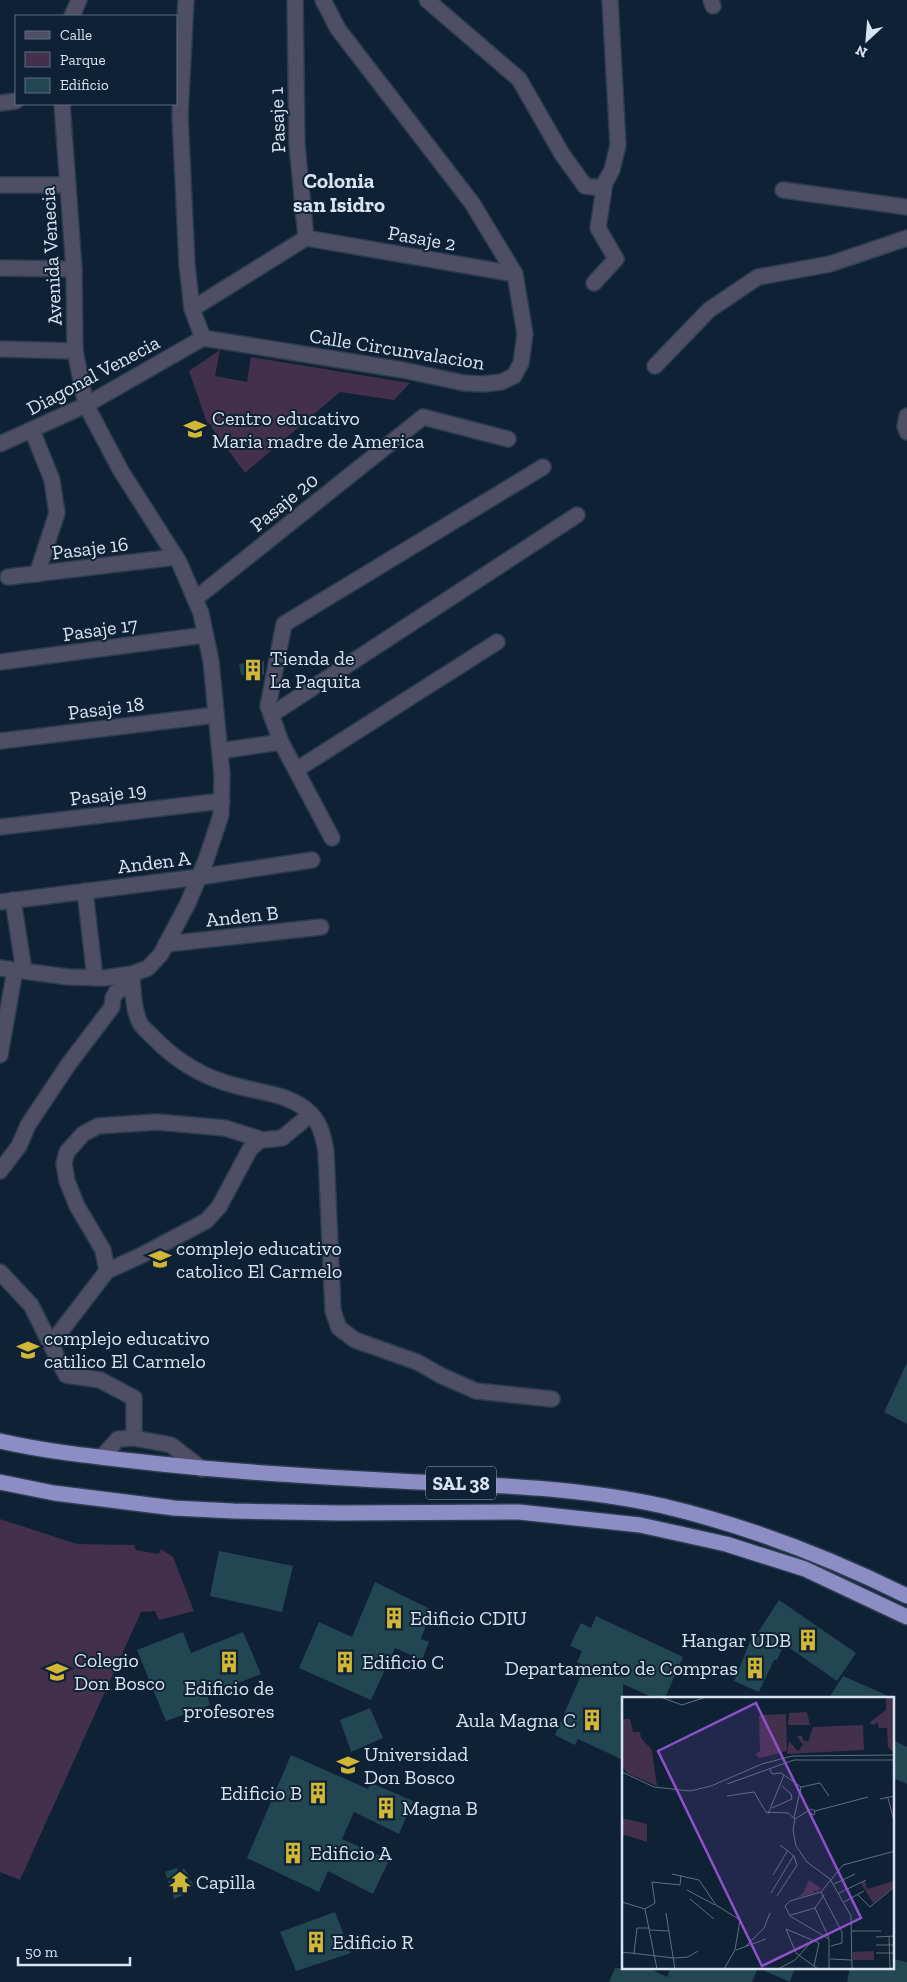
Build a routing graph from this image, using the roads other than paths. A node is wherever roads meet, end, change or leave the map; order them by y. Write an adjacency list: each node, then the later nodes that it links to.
1 (79, 0): 8 (street)
2 (186, 0): 23 (street)
3 (294, 0): 17 (street, Pasaje 1)
4 (322, 0): 21 (street, Calle Circunvalacion)
5 (449, 0): 7 (street)
6 (610, 0): 12 (street)
7 (431, 3): 12 (street)
8 (72, 15)
9 (15, 101): 10 (street)
10 (0, 103)
11 (62, 105): 14 (street, Avenida Venecia)
12 (605, 182): 22 (street)
13 (0, 185): 14 (street)
14 (68, 185): 20 (street, Avenida Venecia)
15 (783, 190): 16 (street)
16 (907, 207)
17 (306, 238): 21 (street, Pasaje 2); 23 (street)
18 (907, 238): 27 (street)
19 (0, 268): 20 (street)
20 (74, 269): 26 (street, Avenida Venecia)
21 (515, 274): 24 (street, Calle Circunvalacion)
22 (594, 283)
23 (192, 309): 24 (street)
24 (204, 338): 28 (street, Diagonal Venecia)
25 (0, 348): 26 (street)
26 (75, 350): 28 (street, Avenida Venecia)
27 (655, 366)
28 (86, 406): 30 (street, Diagonal Venecia); 36 (street, Avenida Venecia)
29 (907, 416): 31 (street)
30 (32, 430): 33 (street, Diagonal Venecia); 37 (street)
31 (907, 432)
32 (508, 439): 39 (street, Pasaje 20)
33 (0, 444)
34 (543, 467): 44 (street)
35 (577, 515): 44 (street)
36 (176, 557): 37 (street, Pasaje 16); 39 (street, Avenida Venecia)
37 (37, 574): 38 (street, Pasaje 16)
38 (8, 577)
39 (195, 599): 40 (street, Avenida Venecia)
40 (206, 635): 42 (street, Pasaje 17); 43 (street, Avenida Venecia)
41 (497, 642): 48 (street)
42 (0, 662)
43 (216, 715): 45 (street, Pasaje 18); 47 (street, Avenida Venecia)
44 (272, 715): 46 (street)
45 (0, 741)
46 (281, 742): 47 (street); 48 (street)
47 (220, 751): 49 (street, Avenida Venecia)
48 (296, 770): 51 (street)
49 (222, 801): 50 (street, Pasaje 19); 53 (street, Avenida Venecia)
50 (0, 828)
51 (332, 838)
52 (312, 860): 53 (street, Anden A)
53 (199, 877): 54 (street, Anden A); 57 (street, Avenida Venecia)
54 (85, 891): 55 (street, Anden A); 60 (street)
55 (6, 901): 59 (street)
56 (321, 927): 57 (street, Anden B)
57 (166, 944): 61 (street, Avenida Venecia)
58 (0, 959): 59 (street)
59 (10, 970): 60 (street); 62 (street)
60 (95, 978): 61 (street)
61 (132, 980): 63 (street); 65 (street, Avenida Venecia)
62 (0, 1055)
63 (311, 1114): 64 (street); 69 (street)
64 (263, 1140): 66 (street); 66 (street)
65 (0, 1171)
66 (107, 1270): 68 (street)
67 (0, 1272): 68 (street)
68 (51, 1344): 70 (street)
69 (552, 1400)
70 (134, 1438): 72 (street); 73 (street)
71 (0, 1441): 72 (highway, SAL 38)
72 (102, 1457): 73 (highway, SAL 38)
73 (202, 1469): 75 (highway, SAL 38)
74 (0, 1482): 76 (highway, SAL 38)
75 (907, 1596)
76 (907, 1616)

